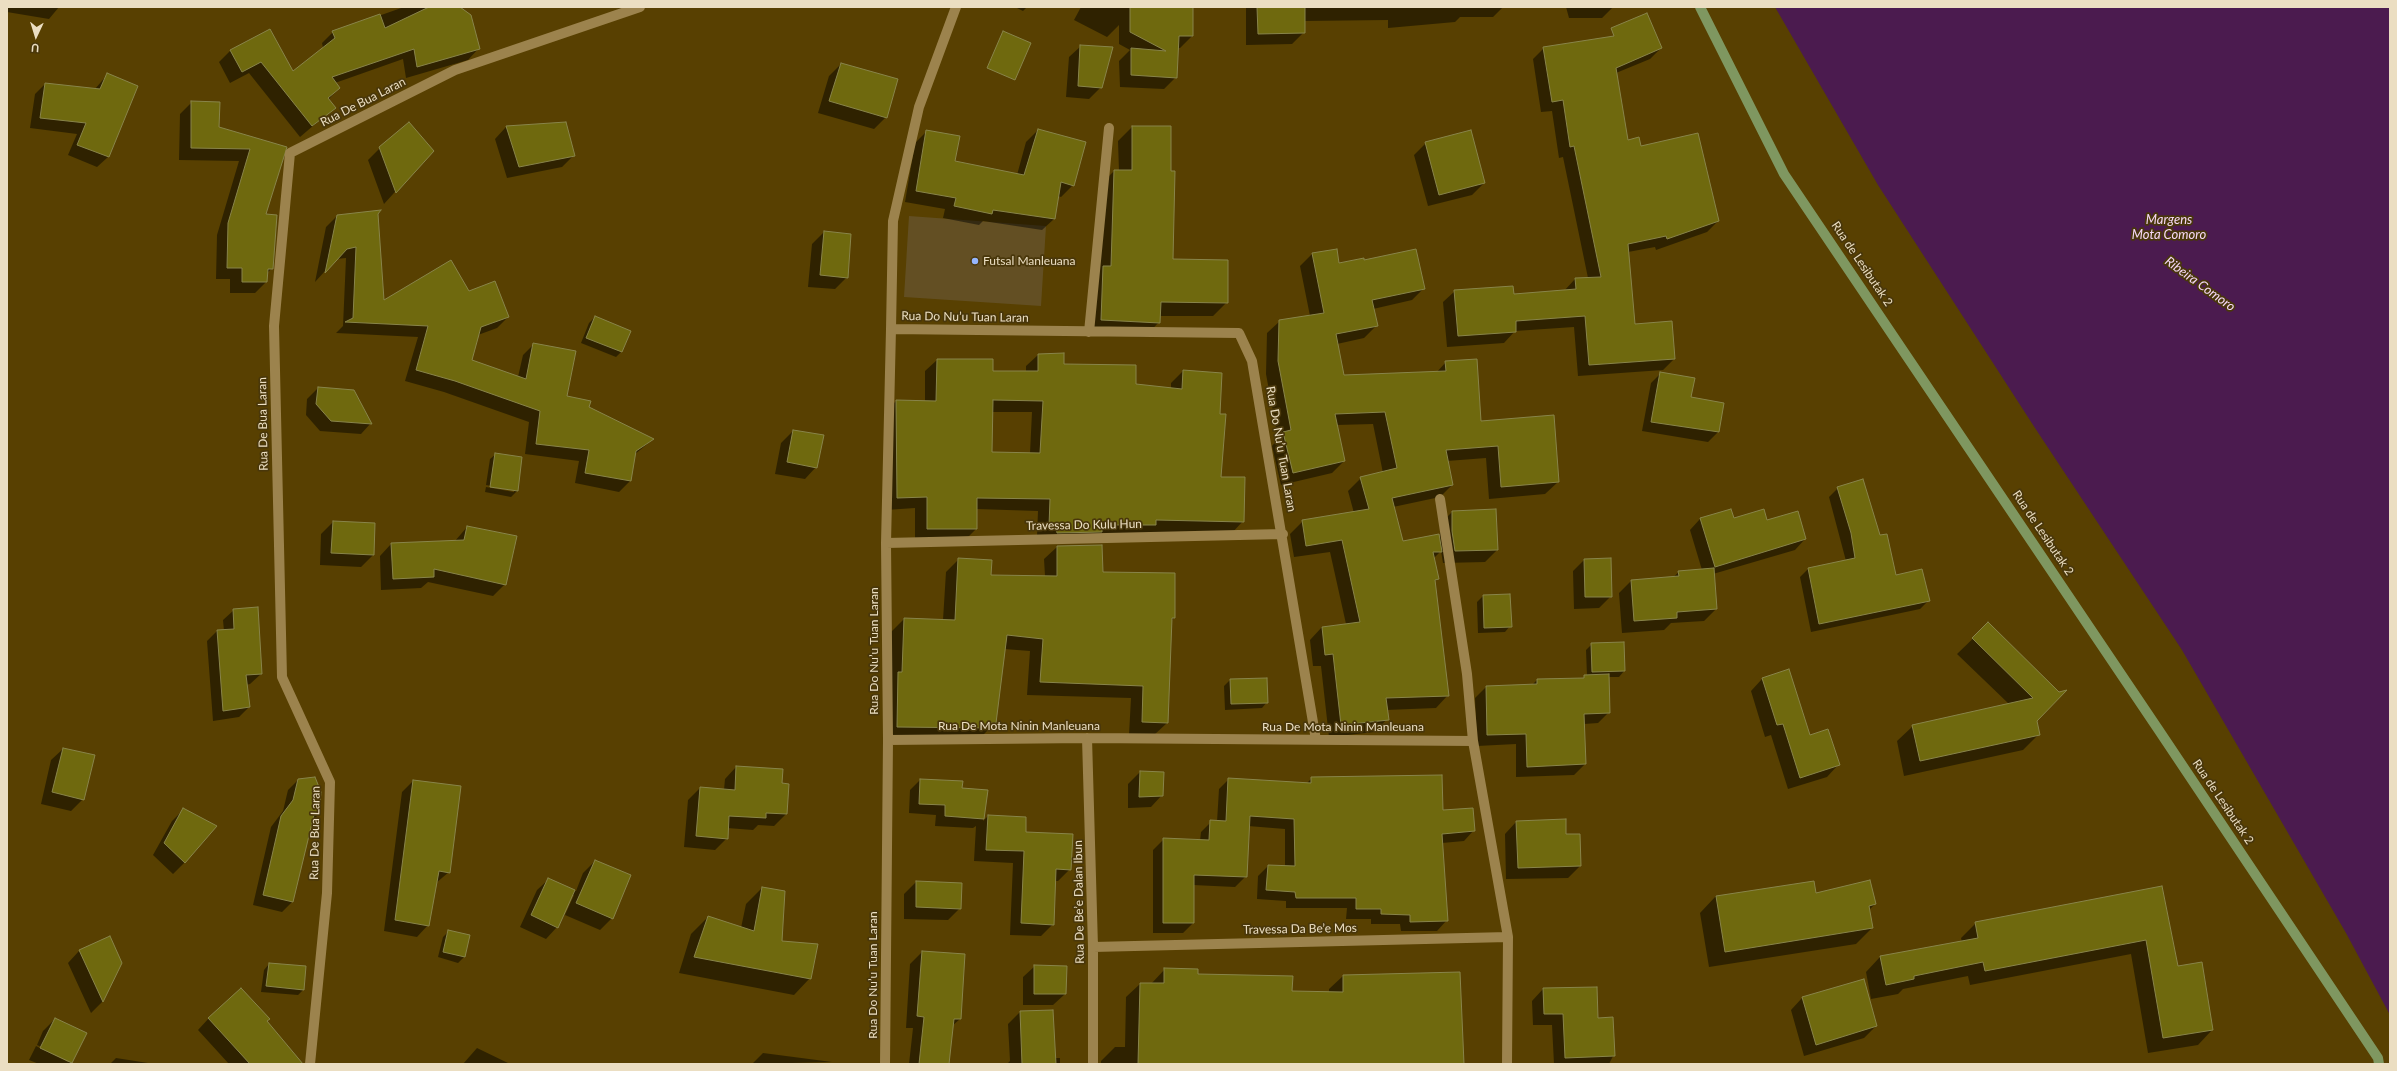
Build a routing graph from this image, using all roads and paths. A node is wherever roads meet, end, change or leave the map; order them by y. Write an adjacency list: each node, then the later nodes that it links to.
1 (640, 7): 16 (street, Rua De Bua Laran)
2 (956, 7): 5 (street)
3 (1700, 7): 20 (main road, Rua de Lesibutak 2)
4 (1109, 128): 6 (street)
5 (891, 329): 6 (street, Rua Do Nu’u Tuan Laran); 9 (street, Rua Do Nu’u Tuan Laran)
6 (1089, 332): 8 (street, Rua Do Nu’u Tuan Laran)
7 (1440, 499): 13 (street)
8 (1283, 534): 9 (street, Travessa Do Kulu Hun); 12 (street, Rua Do Nu’u Tuan Laran)
9 (886, 543): 11 (street, Rua Do Nu’u Tuan Laran)
10 (1087, 738): 11 (street, Rua De Mota Ninin Manleuana); 12 (street, Rua De Mota Ninin Manleuana); 15 (street, Rua De Be’e Dalan Ibun)
11 (888, 740): 17 (street, Rua Do Nu’u Tuan Laran)
12 (1316, 740): 13 (street, Rua De Mota Ninin Manleuana)
13 (1473, 741): 14 (street)
14 (1508, 937): 15 (street, Travessa Da Be’e Mos); 19 (street)
15 (1093, 947): 18 (street, Rua De Be’e Dalan Ibun)
16 (310, 1064)
17 (885, 1064)
18 (1093, 1064)
19 (1507, 1064)
20 (2379, 1064)

